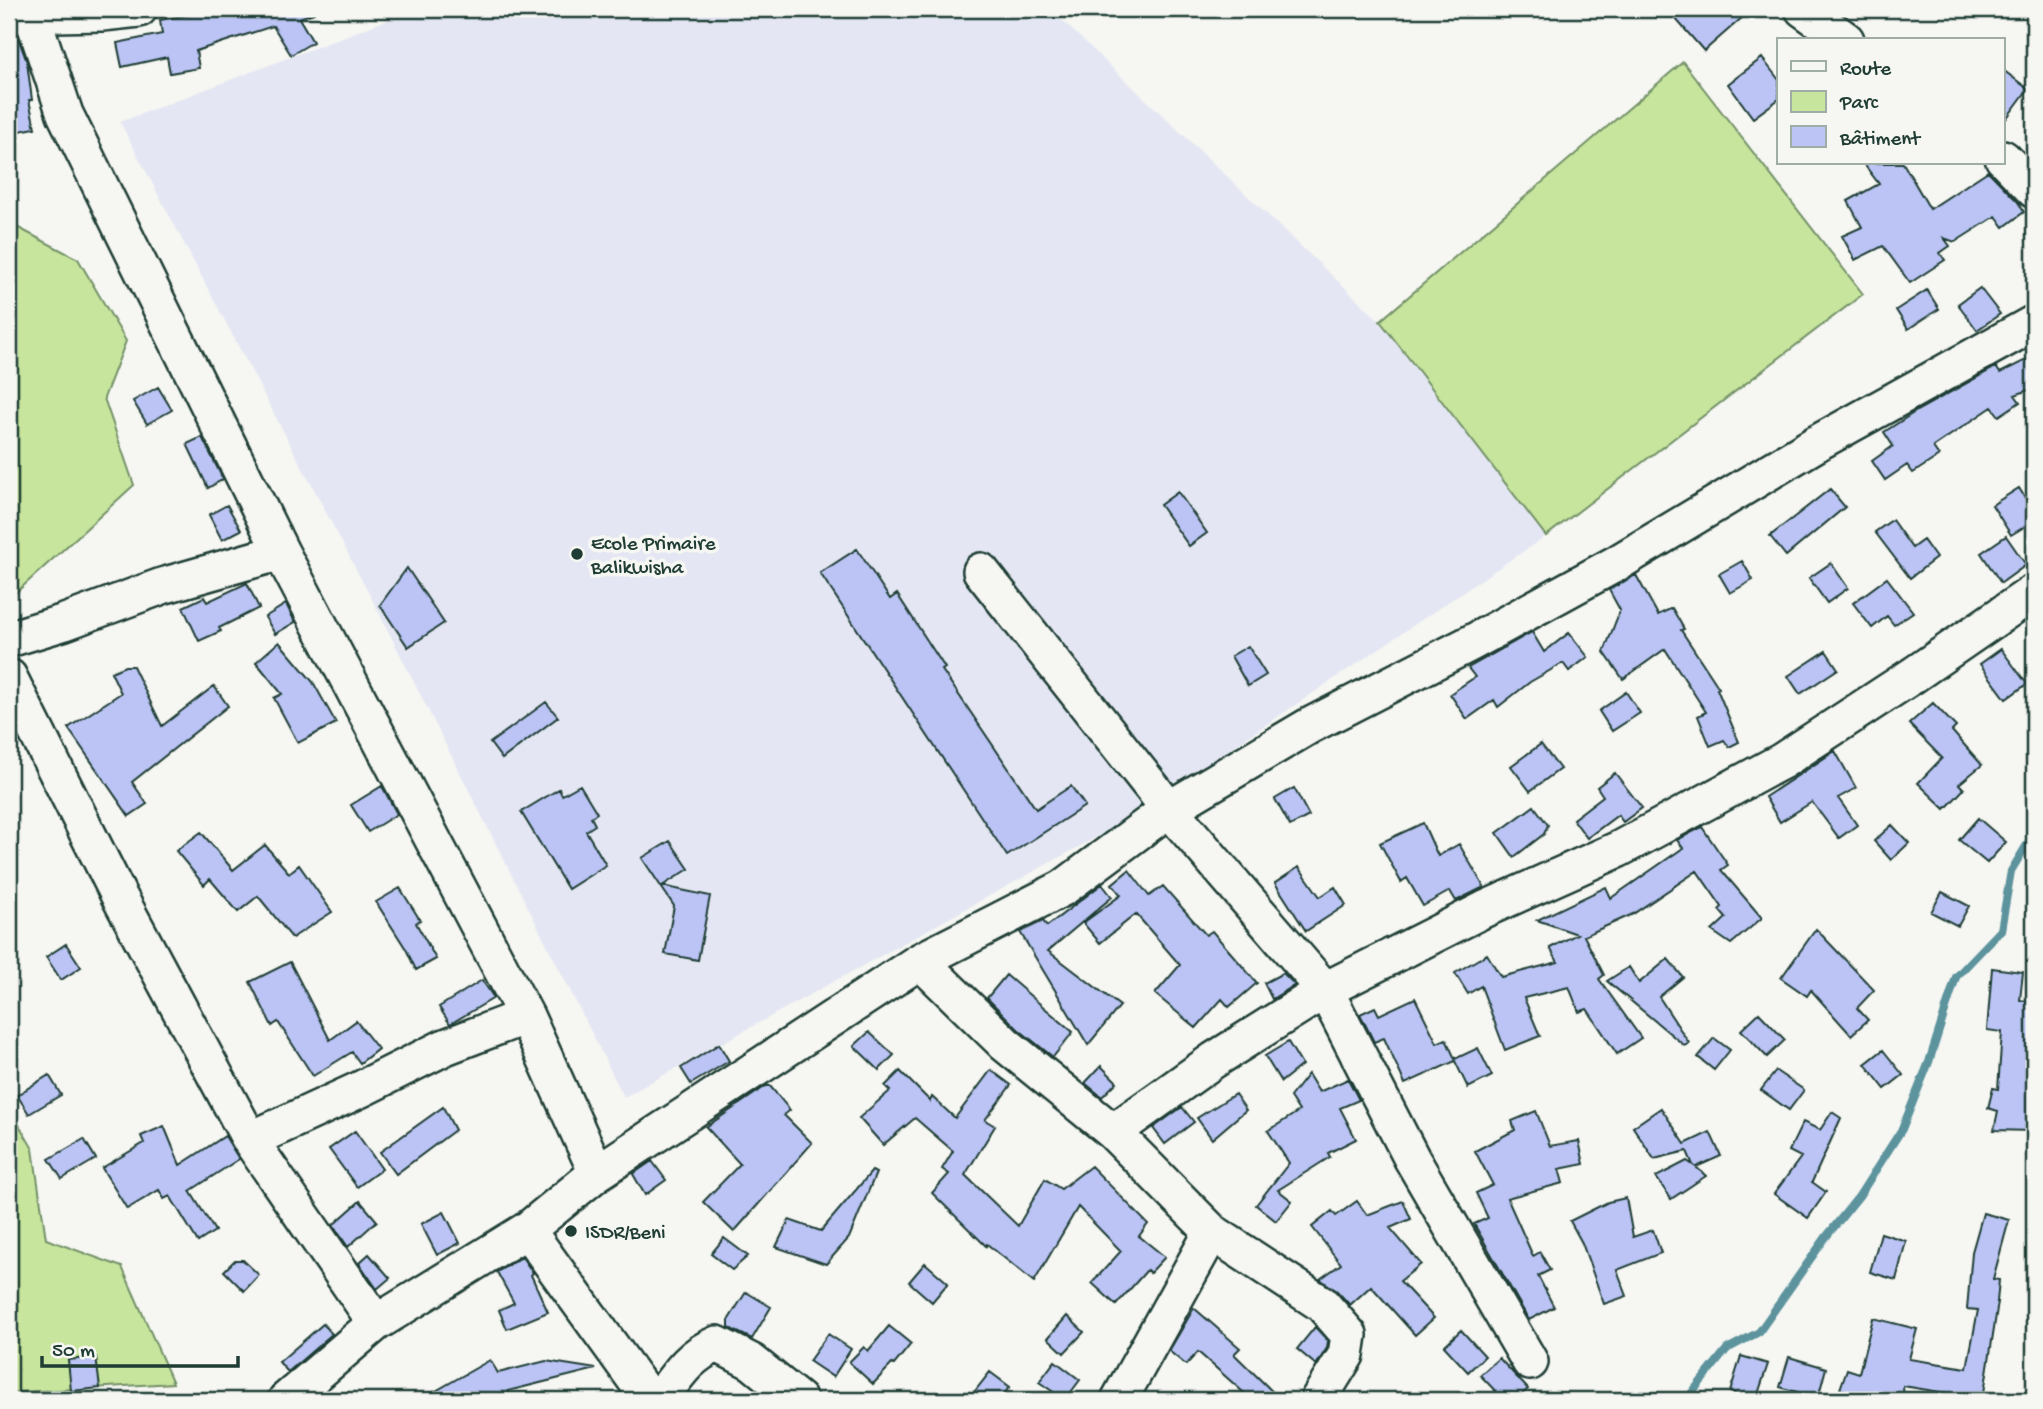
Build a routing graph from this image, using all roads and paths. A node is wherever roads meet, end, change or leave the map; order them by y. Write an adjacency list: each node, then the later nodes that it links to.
1 (139, 9): 3 (street)
2 (1804, 9): 4 (street)
3 (23, 13): 8 (street)
4 (1843, 38)
5 (2004, 159): 6 (street)
6 (2034, 190)
7 (2034, 323): 13 (street)
8 (281, 552): 11 (street); 16 (street)
9 (981, 571): 13 (street)
10 (2034, 592): 15 (street)
11 (9, 639)
12 (9, 677): 18 (street)
13 (1169, 809): 14 (street); 15 (street)
14 (920, 961): 17 (street); 19 (street)
15 (1325, 990): 17 (street); 23 (street)
16 (526, 1016): 18 (street); 19 (street)
17 (1113, 1132): 21 (street)
18 (250, 1140): 22 (street)
19 (597, 1172): 20 (street)
20 (527, 1230): 22 (street); 25 (street)
21 (1212, 1232): 28 (street); 29 (street)
22 (376, 1323): 24 (street)
23 (1530, 1362)
24 (286, 1400)
25 (650, 1400)
26 (659, 1400): 27 (street)
27 (799, 1400)
28 (1119, 1400)
29 (1318, 1400)

